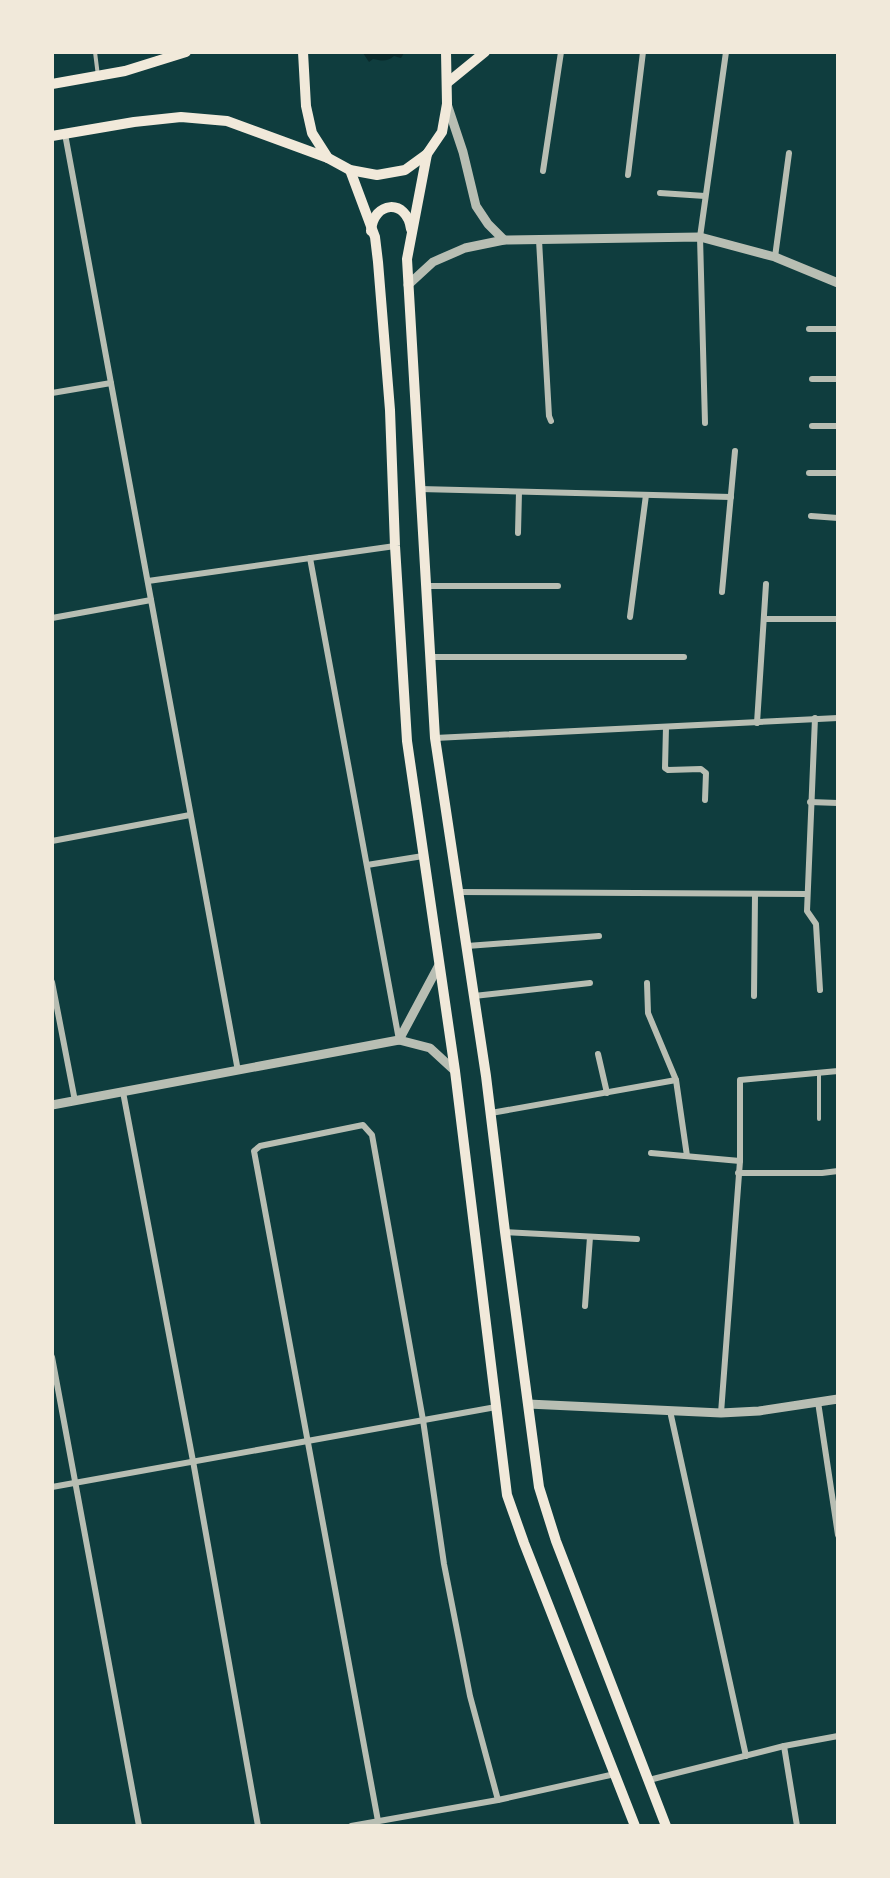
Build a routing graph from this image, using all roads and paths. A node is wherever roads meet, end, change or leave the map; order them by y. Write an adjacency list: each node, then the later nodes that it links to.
1 (94, 52): 10 (lane)
2 (186, 52): 9 (main road)
3 (303, 52): 18 (main road)
4 (446, 52): 11 (main road)
5 (485, 52): 11 (main road)
6 (561, 52): 20 (street)
7 (644, 52): 21 (street)
8 (726, 52): 23 (street)
9 (164, 56): 10 (main road)
10 (98, 75): 12 (main road)
11 (447, 83): 13 (main road)
12 (52, 84)
13 (447, 104): 17 (main road); 27 (street)
14 (65, 134): 15 (main road); 18 (main road); 36 (street)
15 (52, 136)
16 (789, 153): 29 (street)
17 (427, 154): 19 (main road); 25 (main road)
18 (328, 158): 19 (main road)
19 (350, 170): 24 (main road)
20 (543, 171)
21 (628, 175)
22 (660, 193): 23 (street)
23 (705, 196): 26 (street)
24 (371, 231): 25 (main road); 52 (main road)
25 (412, 236): 31 (main road)
26 (700, 237): 28 (street); 29 (street); 39 (street)
27 (504, 240): 28 (street); 31 (street)
28 (539, 240): 38 (street)
29 (775, 257): 30 (street)
30 (837, 284)
31 (408, 285): 45 (main road)
32 (809, 329): 33 (street)
33 (837, 329)
34 (812, 379): 35 (street)
35 (837, 379)
36 (111, 383): 37 (street); 54 (street)
37 (52, 393)
38 (551, 421)
39 (705, 423)
40 (812, 426): 41 (street)
41 (837, 426)
42 (735, 451): 48 (street)
43 (810, 472): 44 (street)
44 (837, 473)
45 (420, 489): 46 (street); 56 (main road)
46 (519, 492): 47 (street); 51 (street)
47 (646, 495): 48 (street); 60 (street)
48 (731, 498): 58 (street)
49 (811, 516): 50 (street)
50 (837, 518)
51 (518, 533)
52 (395, 546): 53 (street); 76 (main road)
53 (310, 558): 54 (street); 77 (street)
54 (148, 581): 59 (street)
55 (766, 584): 62 (street)
56 (426, 586): 57 (street); 64 (main road)
57 (558, 586)
58 (722, 592)
59 (151, 600): 61 (street); 74 (street)
60 (630, 617)
61 (52, 618)
62 (765, 619): 63 (street); 68 (street)
63 (837, 619)
64 (430, 657): 65 (street); 70 (main road)
65 (684, 657)
66 (814, 718): 67 (street); 68 (street); 72 (street)
67 (837, 718)
68 (757, 723): 69 (street)
69 (666, 727): 70 (street); 71 (street)
70 (435, 738): 78 (main road)
71 (705, 800)
72 (810, 802): 73 (street); 80 (street)
73 (837, 803)
74 (190, 815): 75 (street); 92 (street)
75 (52, 841)
76 (423, 856): 77 (street); 83 (main road)
77 (367, 865): 90 (street)
78 (458, 892): 79 (street); 82 (main road)
79 (755, 894): 80 (street); 89 (street)
80 (807, 894): 87 (street)
81 (599, 936): 82 (street)
82 (466, 946): 88 (main road)
83 (439, 965): 90 (street); 93 (main road)
84 (52, 982): 99 (street)
85 (590, 983): 88 (street)
86 (647, 983): 96 (street)
87 (820, 990)
88 (474, 996): 101 (main road)
89 (754, 996)
90 (399, 1040): 92 (street); 93 (street)
91 (598, 1054): 98 (street)
92 (238, 1071): 97 (street)
93 (455, 1071): 116 (main road)
94 (837, 1071): 95 (street)
95 (819, 1073): 102 (lane); 105 (street)
96 (676, 1080): 98 (street); 104 (street)
97 (123, 1092): 99 (street); 121 (street)
98 (607, 1093): 101 (street)
99 (75, 1101): 100 (street)
100 (52, 1105)
101 (491, 1113): 108 (main road)
102 (819, 1119)
103 (651, 1153): 104 (street)
104 (687, 1156): 105 (street)
105 (740, 1161): 107 (street)
106 (837, 1171): 107 (street)
107 (738, 1173): 118 (street)
108 (505, 1232): 109 (street); 115 (main road)
109 (590, 1237): 110 (street); 111 (street)
110 (637, 1239)
111 (585, 1306)
112 (52, 1357): 122 (street)
113 (837, 1399): 114 (street)
114 (818, 1402): 118 (street); 124 (street)
115 (528, 1404): 117 (street); 129 (main road)
116 (496, 1407): 119 (street); 128 (main road)
117 (670, 1411): 118 (street); 127 (street)
118 (721, 1413)
119 (423, 1420): 120 (street); 120 (street); 130 (street)
120 (306, 1441): 121 (street); 131 (street)
121 (193, 1461): 122 (street); 133 (street)
122 (75, 1483): 123 (street); 132 (street)
123 (52, 1487)
124 (837, 1535)
125 (837, 1736): 126 (street)
126 (784, 1746): 127 (street); 137 (street)
127 (746, 1756): 129 (street)
128 (615, 1774): 130 (street); 135 (main road)
129 (649, 1780): 136 (main road)
130 (498, 1800): 131 (street)
131 (378, 1821): 134 (street)
132 (139, 1826)
133 (258, 1826)
134 (351, 1826)
135 (635, 1826)
136 (666, 1826)
137 (797, 1826)

